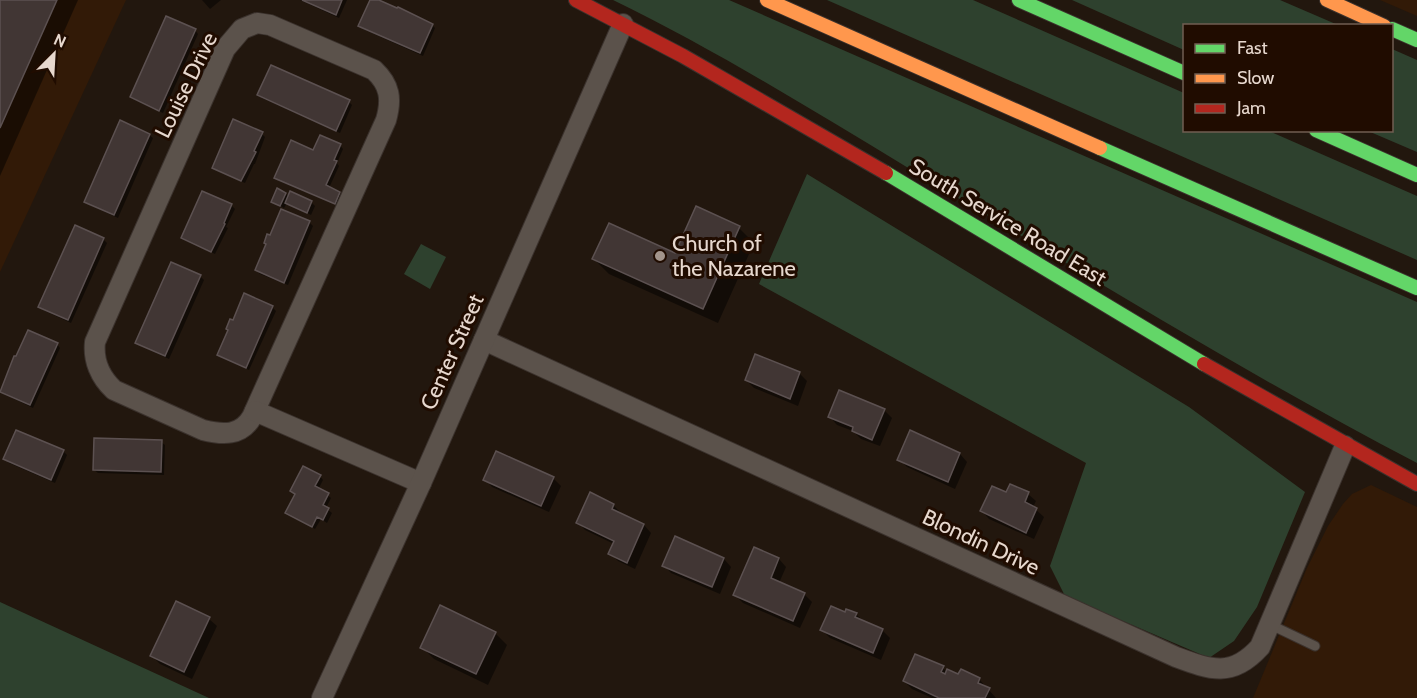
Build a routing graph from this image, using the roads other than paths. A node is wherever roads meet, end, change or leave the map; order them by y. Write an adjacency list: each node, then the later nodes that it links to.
1 (576, 0): 6 (main road, South Service Road East)
2 (767, 0): 13 (main road)
3 (1019, 0): 10 (main road)
4 (1327, 0): 5 (main road)
5 (1347, 4): 7 (main road)
6 (623, 24): 14 (street, Center Street); 16 (main road, South Service Road East)
7 (1381, 24)
8 (1393, 29): 9 (main road)
9 (1417, 40)
10 (1183, 72)
11 (1320, 132): 12 (main road)
12 (1417, 175)
13 (1417, 288)
14 (484, 340): 17 (street, Center Street); 19 (street, Blondin Drive)
15 (255, 411): 15 (street, Louise Drive); 17 (street)
16 (1345, 446): 18 (main road, South Service Road East); 19 (street, Blondin Drive)
17 (421, 483): 21 (street, Center Street)
18 (1417, 484)
19 (1269, 624): 20 (lane)
20 (1315, 646)
21 (322, 698)

